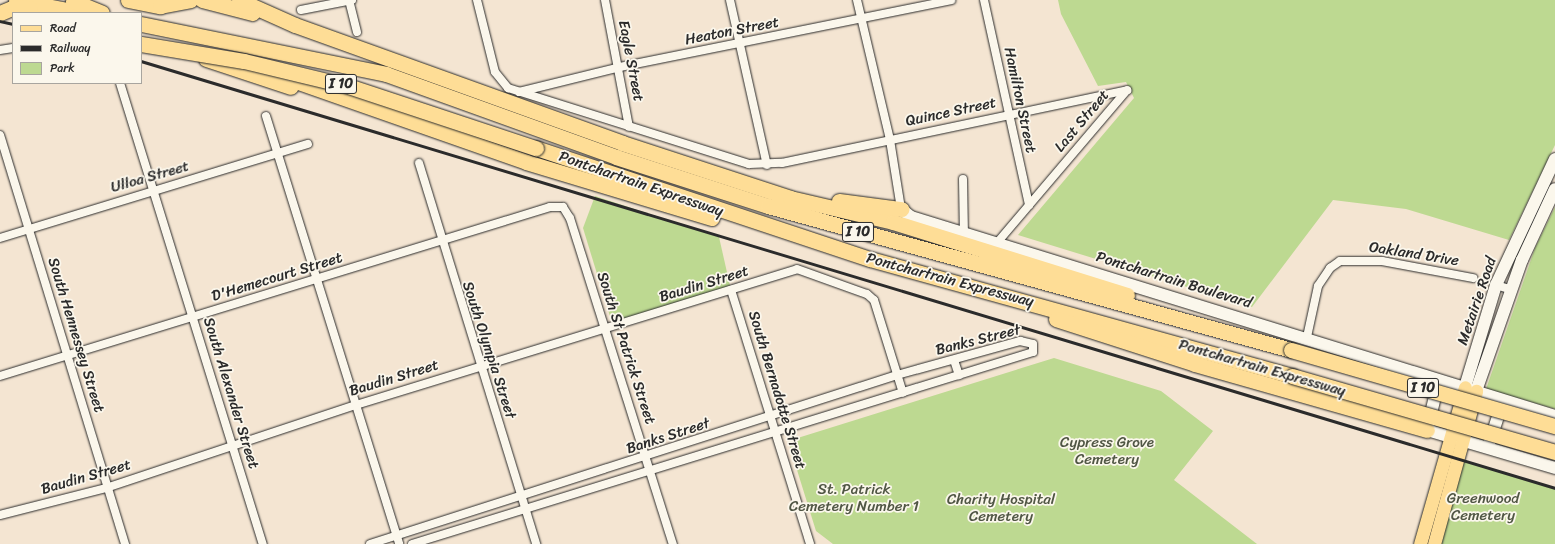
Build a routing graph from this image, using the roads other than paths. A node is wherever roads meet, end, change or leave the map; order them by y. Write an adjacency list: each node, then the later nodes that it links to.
1 (11, 0): 15 (main road)
2 (16, 0): 18 (highway)
3 (70, 0): 19 (highway)
4 (128, 0): 5 (highway)
5 (190, 0)
6 (202, 0): 24 (highway)
7 (239, 0): 24 (highway)
8 (350, 0): 16 (street); 26 (street)
9 (476, 0): 35 (street, Quince Street)
10 (605, 0): 32 (street, Eagle Street)
11 (730, 0): 29 (street)
12 (857, 0): 22 (street)
13 (951, 0): 22 (street, Heaton Street)
14 (984, 0): 36 (street, Hamilton Street)
15 (0, 8)
16 (301, 10)
17 (48, 12): 20 (highway)
18 (77, 12)
19 (100, 12)
20 (0, 14): 21 (highway)
21 (12, 17)
22 (862, 20): 29 (street, Heaton Street); 41 (street)
23 (142, 24): 67 (highway, Pontchartrain Expressway / I 10)
24 (295, 25): 47 (highway)
25 (142, 28): 39 (highway, bridge)
26 (357, 32)
27 (142, 40): 39 (highway, bridge)
28 (142, 44): 55 (highway, Pontchartrain Expressway / I 10, bridge)
29 (740, 44): 32 (street, Heaton Street); 46 (street)
30 (12, 48): 31 (street)
31 (0, 50)
32 (620, 67): 35 (street, Heaton Street); 38 (street, Eagle Street)
33 (121, 87): 50 (street, South Alexander Street)
34 (1127, 90): 36 (street, Quince Street); 51 (street, Last Street)
35 (518, 92): 38 (street, Quince Street)
36 (1009, 114): 41 (street, Quince Street); 51 (street, Hamilton Street)
37 (266, 116): 43 (street)
38 (629, 127): 46 (street, Quince Street)
39 (434, 130): 55 (highway)
40 (0, 135): 54 (street, South Hennessey Street)
41 (890, 140): 46 (street, Quince Street); 53 (street)
42 (308, 144): 43 (street, Ulloa Street)
43 (278, 153): 50 (street, Ulloa Street); 60 (street)
44 (1555, 159): 62 (street, Metairie Road)
45 (419, 163): 58 (street, South Olympia Street)
46 (767, 165)
47 (706, 170): 53 (highway); 67 (highway)
48 (963, 179): 56 (street)
49 (1555, 189): 64 (street, Metairie Road)
50 (154, 191): 54 (street, Ulloa Street); 66 (street, South Alexander Street)
51 (1029, 205): 59 (street, Last Street)
52 (563, 207): 58 (street, D'Hemecourt Street); 68 (street, South St Patrick Street)
53 (901, 210): 56 (street, Pontchartrain Boulevard)
54 (29, 229): 57 (street, Ulloa Street); 70 (street, South Hennessey Street)
55 (774, 230): 65 (highway, Pontchartrain Expressway / I 10)
56 (964, 234): 59 (street, Pontchartrain Boulevard)
57 (0, 238)
58 (440, 242): 60 (street, D'Hemecourt Street); 72 (street, South Olympia Street)
59 (996, 244): 69 (street, Pontchartrain Boulevard)
60 (316, 278): 66 (street, D'Hemecourt Street); 80 (street)
61 (1473, 278): 69 (street, Oakland Drive)
62 (1496, 284): 64 (street); 77 (street, Metairie Road)
63 (731, 290): 68 (street, Baudin Street); 75 (street, Baudin Street); 82 (street, South Bernadotte Street)
64 (1512, 290): 77 (street, Metairie Road)
65 (1043, 305): 84 (highway); 89 (highway, Pontchartrain Expressway / I 10, bridge)
66 (193, 317): 70 (street, D'Hemecourt Street); 87 (street, South Alexander Street)
67 (1193, 323): 83 (highway, Pontchartrain Expressway / I 10, bridge)
68 (605, 329): 72 (street, Baudin Street); 90 (street, South St Patrick Street)
69 (1307, 337): 76 (street, Pontchartrain Boulevard)
70 (69, 355): 74 (street, D'Hemecourt Street); 93 (street, South Hennessey Street)
71 (954, 360): 73 (street); 73 (street, Banks Street); 75 (street, Banks Street)
72 (479, 367): 80 (street, Baudin Street); 94 (street, South Olympia Street)
73 (959, 375): 78 (street, Banks Street)
74 (0, 376)
75 (897, 376): 78 (street); 82 (street, Banks Street)
76 (1439, 379): 77 (street, Pontchartrain Boulevard); 84 (street)
77 (1471, 389): 79 (street, Pontchartrain Boulevard); 86 (main road, Metairie Road)
78 (903, 393): 85 (street, Banks Street)
79 (1503, 400): 81 (street, Pontchartrain Boulevard); 88 (street)
80 (356, 405): 87 (street, Baudin Street); 97 (street)
81 (1555, 416)
82 (772, 418): 85 (street, South Bernadotte Street); 90 (street, Banks Street)
83 (1555, 426)
84 (1427, 430): 86 (street)
85 (776, 432): 92 (street, Banks Street); 104 (street, South Bernadotte Street)
86 (1455, 438): 88 (street); 105 (main road); 106 (main road)
87 (232, 444): 93 (street, Baudin Street); 99 (street, South Alexander Street)
88 (1488, 448): 91 (street)
89 (1555, 452)
90 (647, 458): 92 (street, South St Patrick Street); 94 (street, Banks Street)
91 (1555, 468)
92 (651, 471): 95 (street, Banks Street); 103 (street, South St Patrick Street)
93 (106, 488): 96 (street, Baudin Street); 98 (street, South Hennessey Street)
94 (521, 496): 95 (street, South Olympia Street); 97 (street, Banks Street)
95 (525, 509): 101 (street, Banks Street); 102 (street, South Olympia Street)
96 (0, 515)
97 (397, 540): 100 (street, Banks Street)
98 (125, 544)
99 (263, 544)
100 (370, 544)
101 (412, 544)
102 (536, 544)
103 (673, 544)
104 (810, 544)
105 (1420, 544)
106 (1434, 544)

